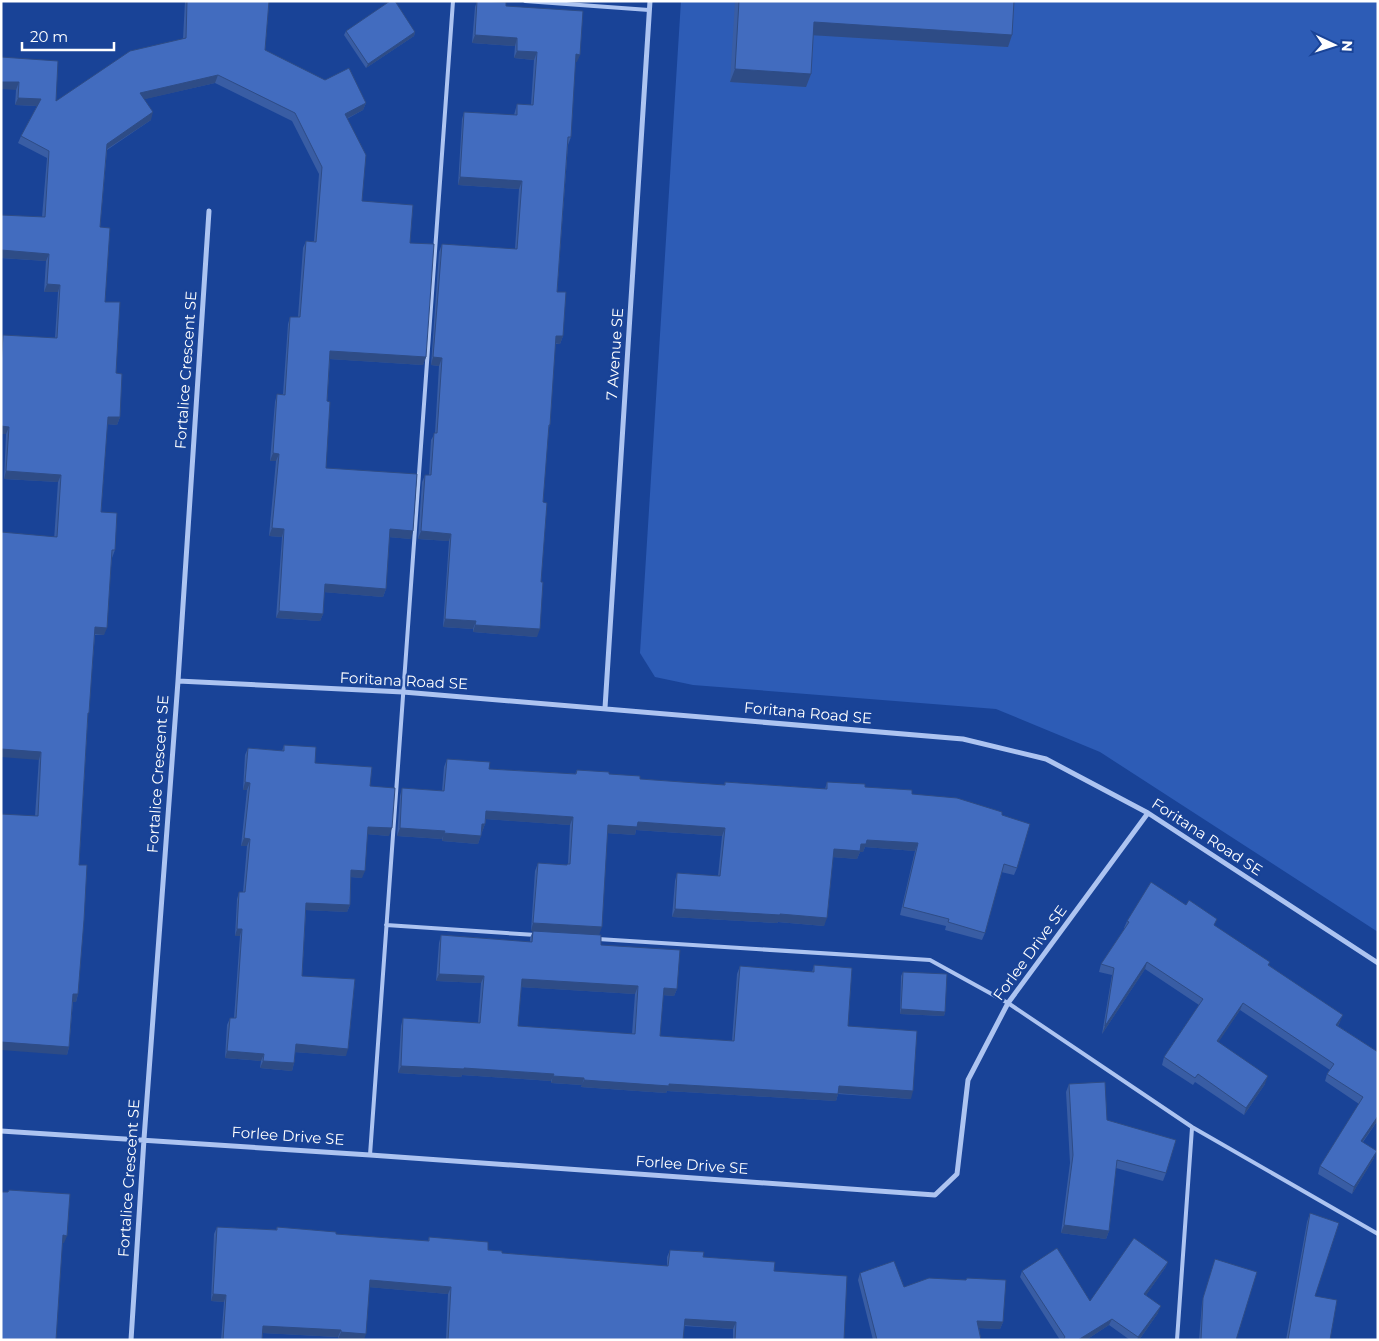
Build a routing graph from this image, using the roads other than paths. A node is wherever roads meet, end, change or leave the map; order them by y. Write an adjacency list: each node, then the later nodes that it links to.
1 (453, 1): 7 (lane)
2 (525, 1): 4 (lane)
3 (650, 1): 4 (street, 7 Avenue SE)
4 (650, 10): 8 (street, 7 Avenue SE)
5 (209, 211): 6 (street, Fortalice Crescent SE)
6 (178, 681): 7 (street, Foritana Road SE); 17 (street, Fortalice Crescent SE)
7 (403, 692): 8 (street, Foritana Road SE); 10 (lane)
8 (605, 708): 9 (street, Foritana Road SE)
9 (1148, 813): 13 (street, Foritana Road SE); 14 (street, Forlee Drive SE)
10 (386, 925): 11 (lane); 18 (lane)
11 (544, 935)
12 (594, 938): 14 (lane)
13 (1378, 963)
14 (1008, 1003): 15 (lane); 18 (street, Forlee Drive SE)
15 (1192, 1127): 19 (lane); 21 (lane)
16 (1, 1131): 17 (street, Forlee Drive SE)
17 (144, 1139): 18 (street, Forlee Drive SE); 20 (street, Fortalice Crescent SE)
18 (370, 1155)
19 (1378, 1234)
20 (131, 1340)
21 (1177, 1340)

